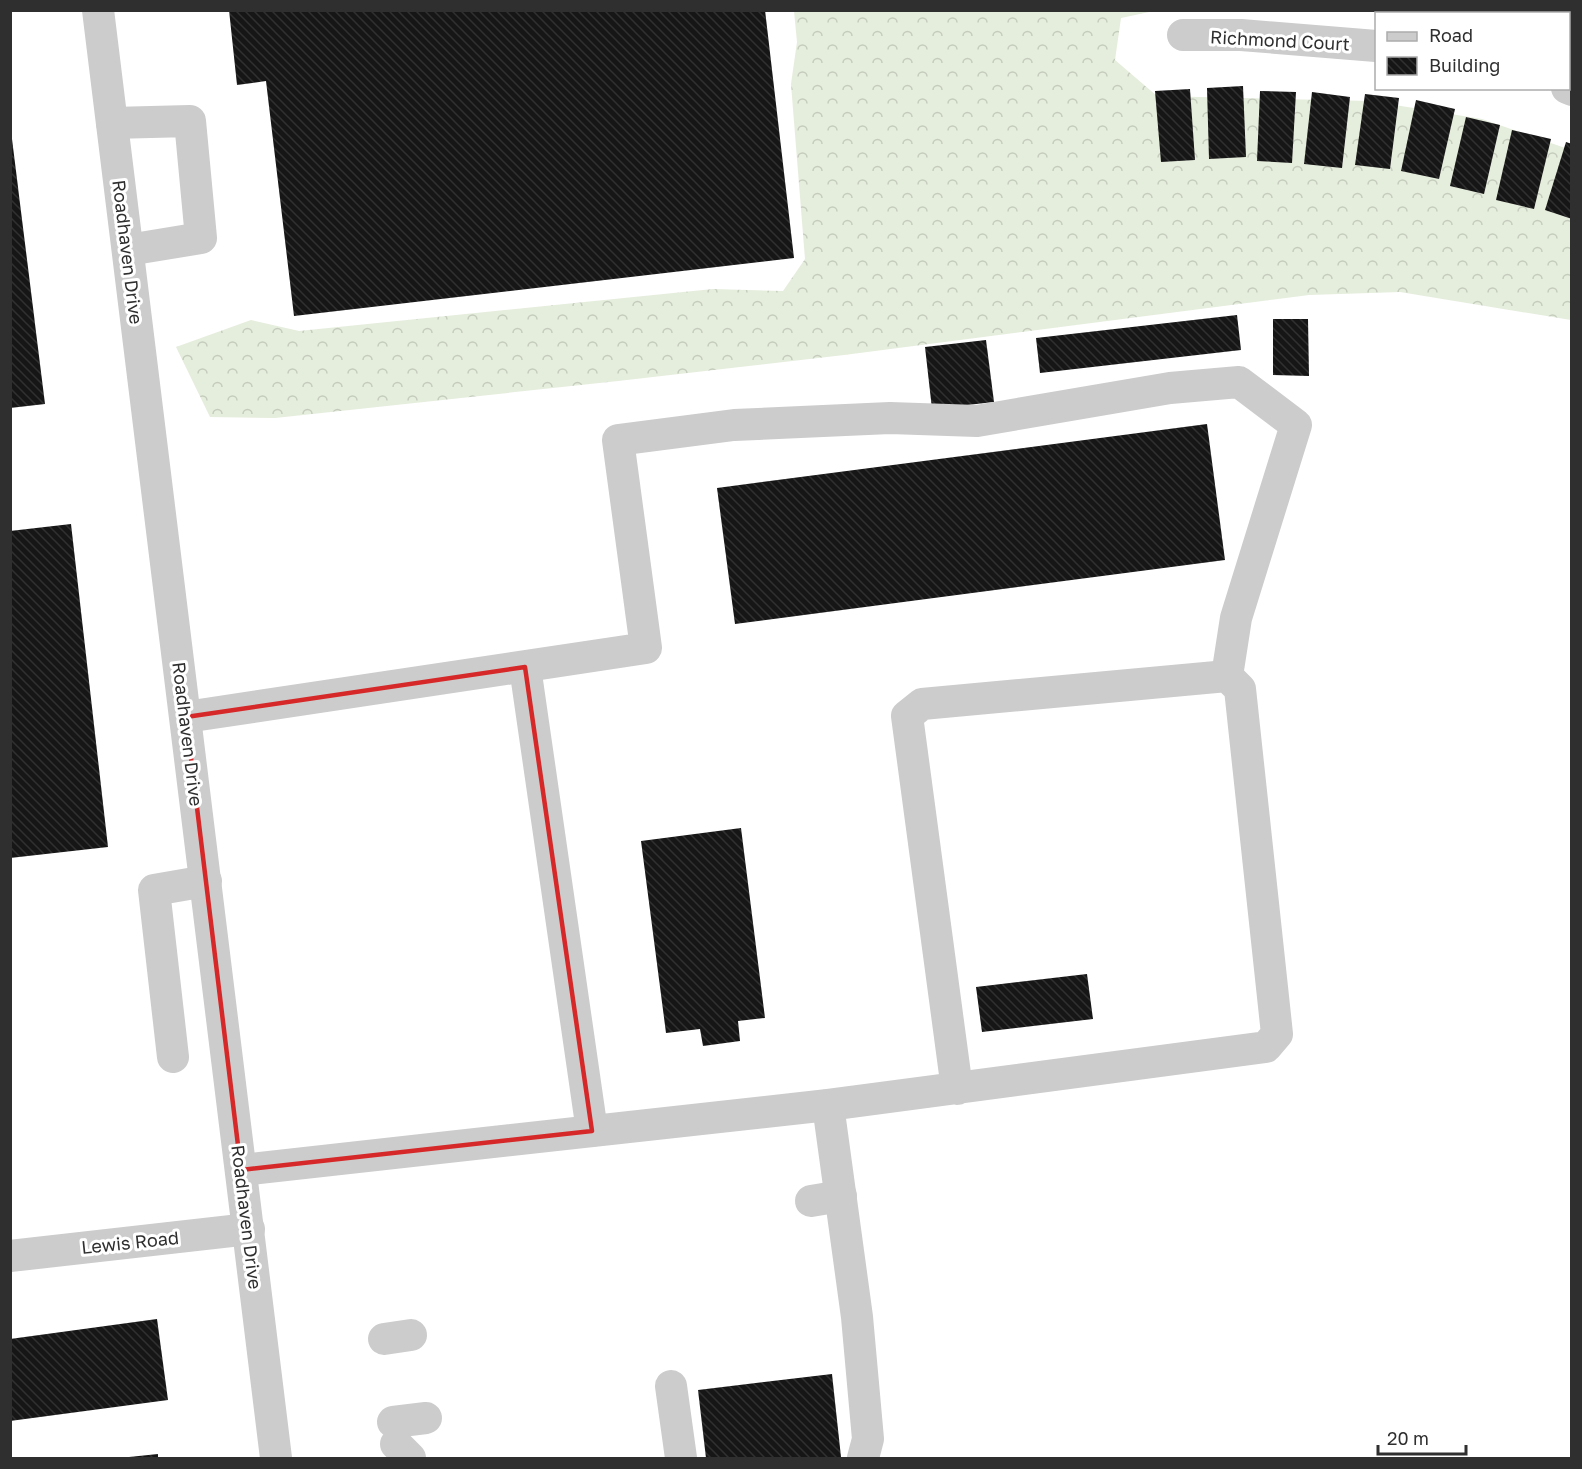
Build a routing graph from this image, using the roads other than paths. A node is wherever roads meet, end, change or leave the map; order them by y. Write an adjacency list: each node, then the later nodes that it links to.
1 (98, 10): 5 (street, Roadhaven Drive)
2 (1261, 24): 3 (street, Richmond Court); 4 (street, Richmond Court)
3 (1183, 35)
4 (1375, 46)
5 (112, 123): 6 (street, Roadhaven Drive); 6 (street)
6 (128, 250): 9 (street, Roadhaven Drive)
7 (525, 667): 8 (street); 9 (street); 14 (street)
8 (1227, 676): 12 (street); 12 (street)
9 (186, 717): 10 (street, Roadhaven Drive)
10 (206, 881): 11 (street); 15 (street, Roadhaven Drive)
11 (173, 1057)
12 (957, 1089): 13 (street)
13 (828, 1105): 14 (street); 23 (street)
14 (592, 1131): 15 (street)
15 (241, 1170): 16 (street, Roadhaven Drive)
16 (249, 1228): 17 (street, Lewis Road); 21 (street, Roadhaven Drive)
17 (10, 1256)
18 (671, 1386): 22 (street)
19 (426, 1418): 20 (street)
20 (399, 1441)
21 (276, 1458)
22 (681, 1458)
23 (863, 1458)

